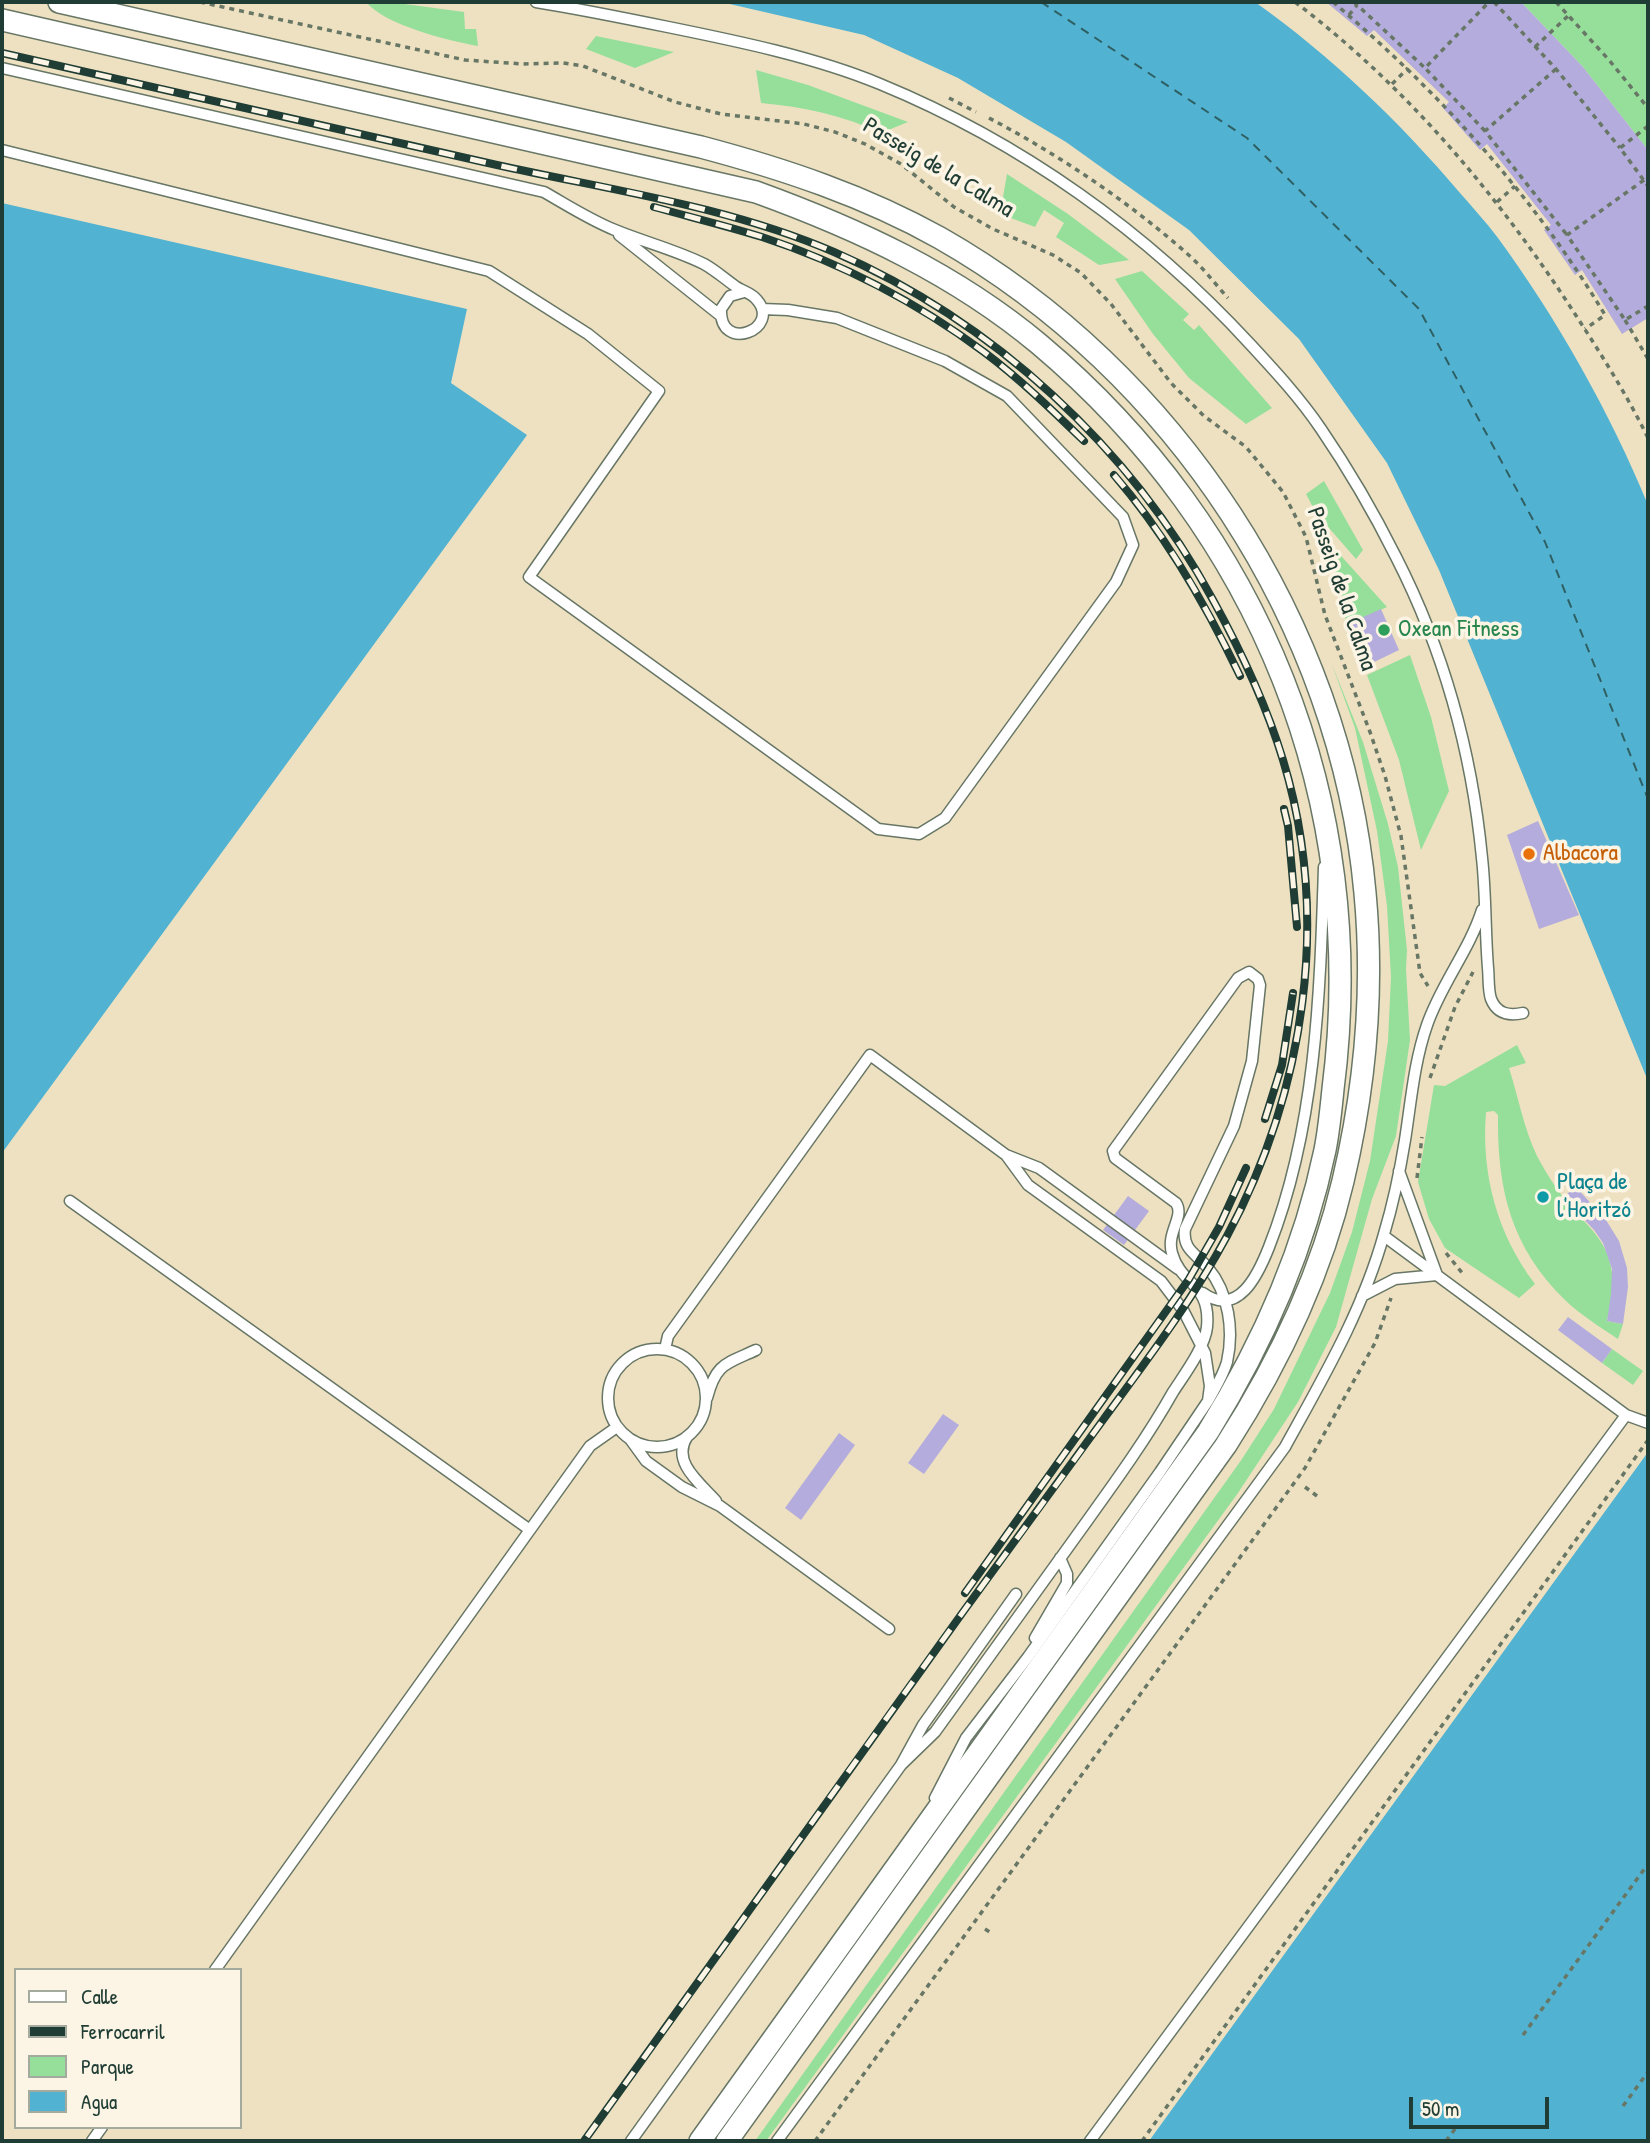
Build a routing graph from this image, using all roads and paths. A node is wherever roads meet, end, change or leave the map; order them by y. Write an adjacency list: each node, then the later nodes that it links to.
1 (59, 2): 91 (street)
2 (201, 2): 45 (path, Passeig de la Calma)
3 (536, 2): 44 (lane, Passeig de la Calma)
4 (1294, 2): 17 (path)
5 (1333, 2): 9 (path)
6 (1491, 2): 12 (path); 15 (path)
7 (1556, 2): 10 (path)
8 (1355, 3): 9 (path); 15 (path)
9 (1349, 15): 14 (path)
10 (1569, 15): 12 (path); 19 (path)
11 (2, 20): 43 (street)
12 (1535, 47): 16 (path)
13 (2, 68): 30 (lane)
14 (1408, 68): 17 (path); 21 (path)
15 (1425, 68): 20 (path)
16 (1556, 69): 23 (path); 24 (path)
17 (1392, 85): 29 (path)
18 (942, 95): 35 (path)
19 (1648, 108)
20 (1473, 117): 21 (path); 23 (path)
21 (1464, 126): 27 (path)
22 (1648, 126): 24 (path)
23 (1485, 131): 31 (path)
24 (1620, 148): 26 (path)
25 (2, 150): 37 (lane)
26 (1644, 180): 28 (path); 31 (path)
27 (1515, 186): 29 (path); 33 (path)
28 (1648, 186)
29 (1497, 202): 40 (path)
30 (611, 229): 34 (lane); 38 (lane)
31 (1567, 235): 32 (path)
32 (1573, 243): 33 (path); 39 (path)
33 (1564, 250): 40 (path)
34 (744, 292): 37 (lane); 38 (lane)
35 (1228, 298)
36 (1648, 306): 39 (path)
37 (762, 309): 38 (lane)
38 (720, 316)
39 (1625, 320): 41 (path)
40 (1584, 328): 42 (path)
41 (1648, 359)
42 (1648, 438)
43 (1325, 822): 59 (lane); 80 (street)
44 (1485, 904): 45 (lane); 46 (lane, Passeig de la Calma)
45 (1436, 1000): 48 (lane)
46 (1523, 1013)
47 (1006, 1155): 52 (lane); 53 (lane); 61 (lane)
48 (1399, 1170): 50 (lane); 55 (lane)
49 (70, 1201): 74 (lane)
50 (1384, 1236): 55 (lane); 58 (lane)
51 (1439, 1244): 56 (path)
52 (1156, 1254): 53 (lane); 54 (lane)
53 (1146, 1270): 60 (lane)
54 (1181, 1271): 57 (lane); 59 (lane)
55 (1437, 1275): 58 (lane); 65 (lane)
56 (1472, 1280)
57 (1203, 1293): 59 (lane); 60 (lane)
58 (1362, 1296): 92 (lane)
59 (1225, 1301): 63 (lane)
60 (1201, 1345): 63 (lane); 75 (lane)
61 (665, 1349): 64 (lane); 67 (lane)
62 (756, 1350): 64 (lane)
63 (1208, 1401): 78 (lane)
64 (705, 1404): 68 (lane)
65 (1626, 1415): 66 (lane); 93 (lane)
66 (1648, 1423)
67 (617, 1427): 69 (lane); 74 (lane)
68 (688, 1436): 69 (lane); 73 (lane)
69 (631, 1439): 73 (lane)
70 (1648, 1440): 94 (path)
71 (1305, 1488): 72 (path)
72 (1317, 1496)
73 (720, 1506): 77 (lane)
74 (530, 1530): 84 (lane)
75 (1060, 1558): 78 (lane); 79 (lane)
76 (1016, 1594): 79 (lane)
77 (889, 1629)
78 (1027, 1657): 80 (lane)
79 (901, 1765): 89 (lane)
80 (910, 1849): 90 (street)
81 (1648, 1864): 85 (path)
82 (985, 1929): 83 (path)
83 (993, 1934)
84 (216, 1968)
85 (1523, 2035)
86 (1648, 2072): 87 (path)
87 (1623, 2106)
88 (1458, 2125): 95 (path)
89 (631, 2141)
90 (700, 2141)
91 (727, 2141)
92 (778, 2141)
93 (1090, 2141)
94 (1142, 2141)
95 (1446, 2141)

